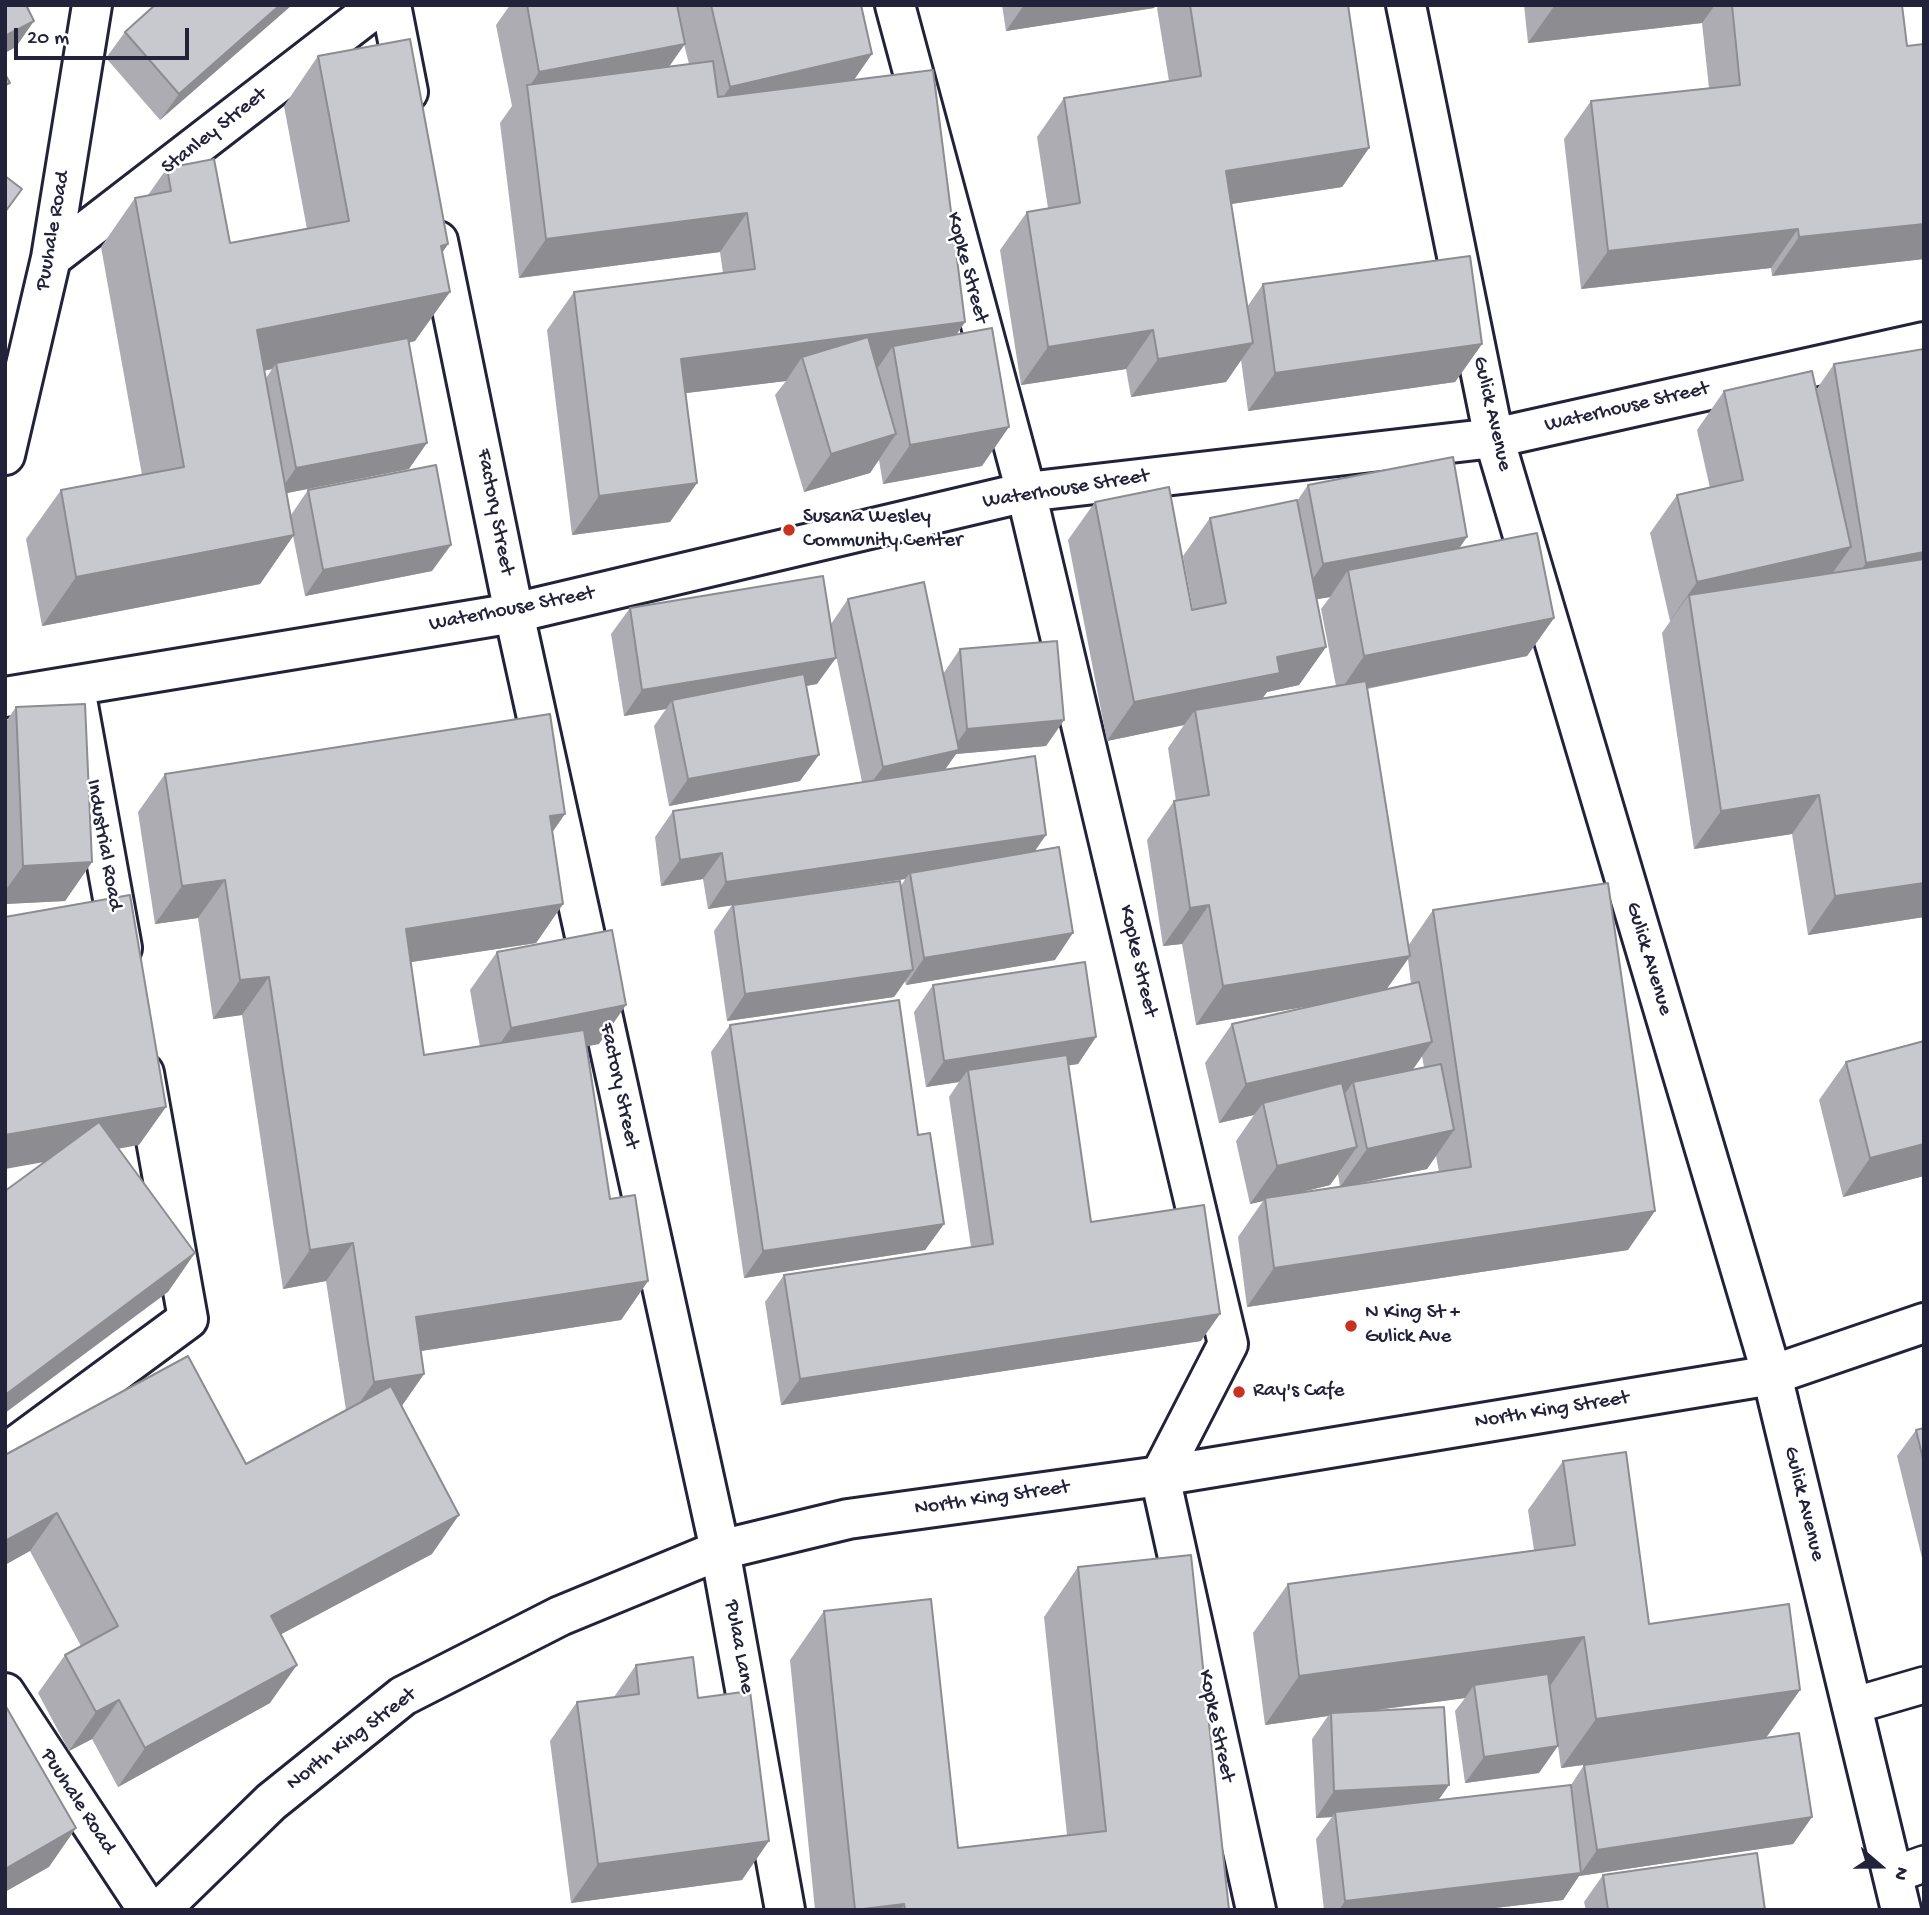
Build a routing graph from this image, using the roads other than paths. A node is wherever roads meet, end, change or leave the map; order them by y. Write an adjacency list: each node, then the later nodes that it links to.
1 (92, 5): 8 (street, Puuhale Road)
2 (379, 5): 8 (street, Stanley Street)
3 (391, 5): 6 (street)
4 (895, 5): 12 (street, Kopke Street)
5 (1406, 5): 10 (street, Gulick Avenue)
6 (415, 127)
7 (432, 208): 13 (street, Factory Street)
8 (51, 258): 11 (street, Puuhale Road)
9 (1924, 342): 10 (street, Waterhouse Street)
10 (1494, 438): 12 (street, Waterhouse Street); 19 (street, Gulick Avenue)
11 (5, 456)
12 (1026, 492): 13 (street, Waterhouse Street); 21 (street, Kopke Street)
13 (514, 613): 14 (street, Waterhouse Street); 22 (street, Factory Street)
14 (75, 685): 15 (street, Waterhouse Street); 16 (street, Industrial Road)
15 (5, 696)
16 (128, 982)
17 (137, 1036): 20 (street)
18 (1924, 1323): 19 (street, North King Street)
19 (1772, 1375): 21 (street, North King Street); 25 (street, Gulick Avenue)
20 (5, 1454)
21 (1160, 1476): 22 (street, North King Street); 30 (street, Kopke Street)
22 (720, 1550): 28 (street, North King Street); 29 (street, Pulaa Lane)
23 (1924, 1685): 25 (lane)
24 (5, 1693): 27 (street, Puuhale Road)
25 (1852, 1706): 26 (street, Gulick Avenue)
26 (1906, 1883)
27 (148, 1910)
28 (160, 1910)
29 (785, 1910)
30 (1256, 1910)

